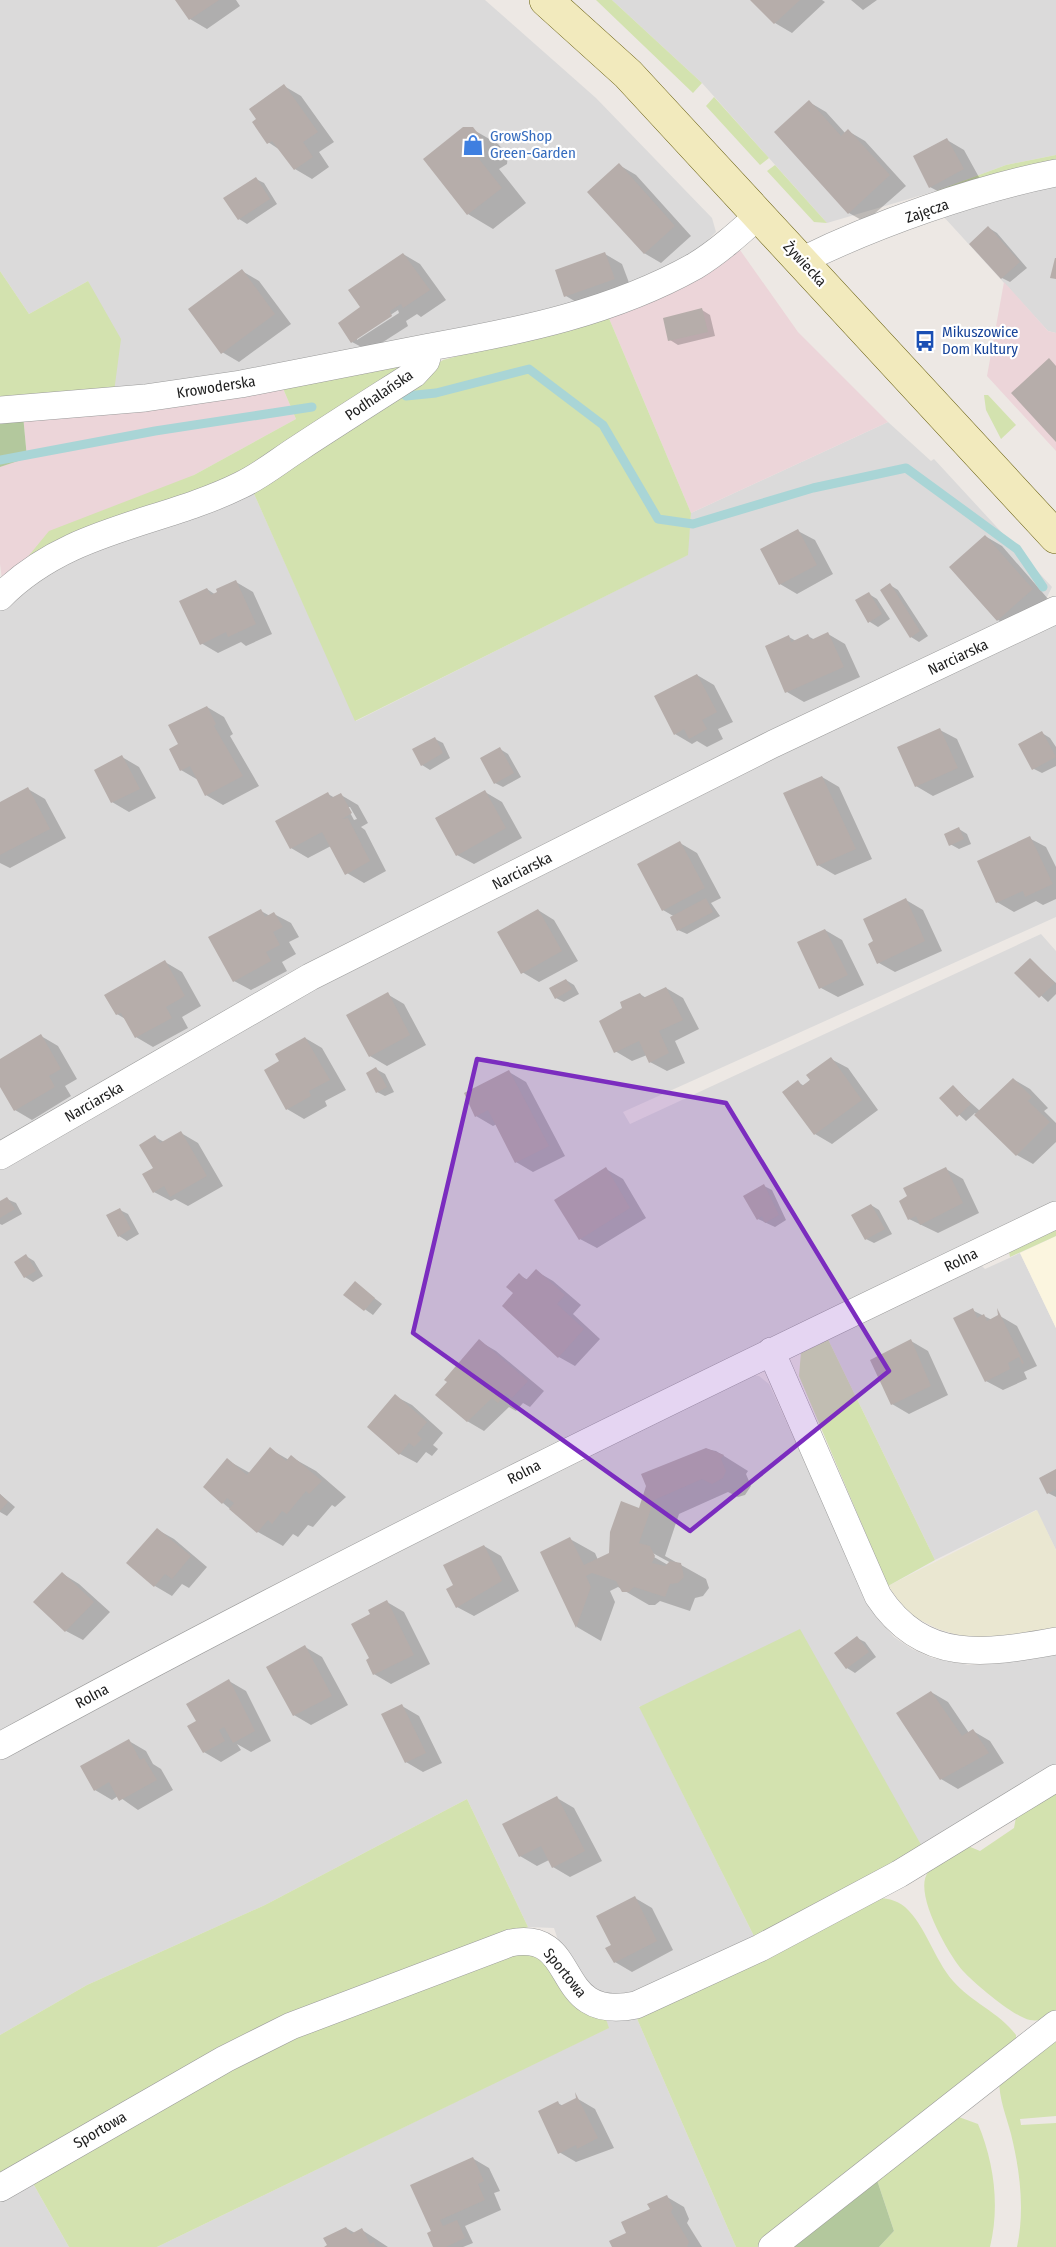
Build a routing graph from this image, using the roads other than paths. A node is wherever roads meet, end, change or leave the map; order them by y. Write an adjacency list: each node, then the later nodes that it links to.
1 (546, 0): 3 (main road, Żywiecka)
2 (1056, 173): 4 (street, Zajęcza)
3 (759, 215): 4 (main road, Żywiecka); 5 (street)
4 (803, 260): 7 (main road, Żywiecka)
5 (430, 347): 6 (street, Krowoderska); 8 (street, Podhalańska)
6 (0, 410)
7 (1056, 537)
8 (0, 597)
9 (1056, 610): 10 (street, Narciarska)
10 (0, 1156)
11 (1056, 1215): 12 (street, Rolna)
12 (771, 1351): 13 (street); 14 (street, Rolna)
13 (1056, 1641)
14 (0, 1746)
15 (1056, 1778): 17 (street, Sportowa)
16 (1056, 2024): 18 (street)
17 (0, 2187)
18 (772, 2247)

